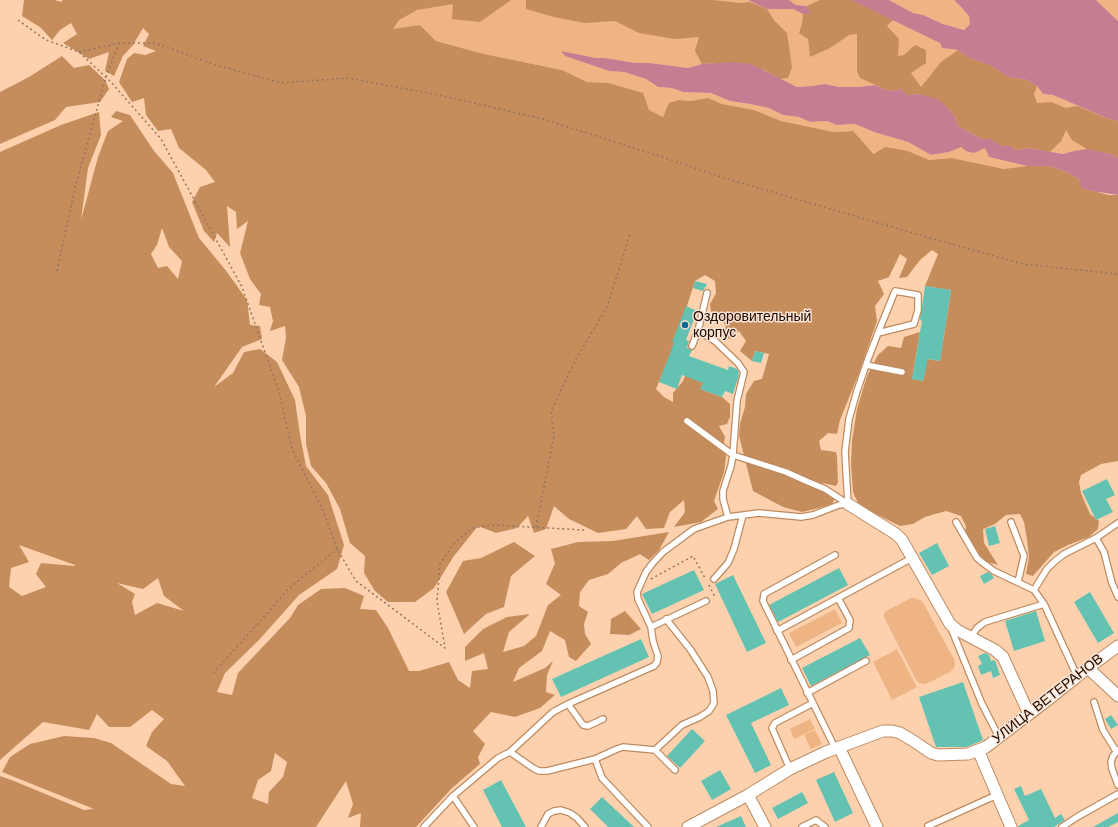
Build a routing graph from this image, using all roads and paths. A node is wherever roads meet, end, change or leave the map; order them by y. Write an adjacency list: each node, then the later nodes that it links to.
1 (18, 20): 3 (path)
2 (119, 43): 3 (path); 4 (path); 7 (path)
3 (79, 52): 4 (path)
4 (106, 77): 6 (path); 25 (path)
5 (630, 234): 22 (path)
6 (57, 271)
7 (1118, 274)
8 (707, 293): 9 (lane)
9 (698, 331): 11 (lane); 15 (lane)
10 (878, 333): 10 (lane); 12 (lane)
11 (692, 346)
12 (866, 365): 13 (lane); 16 (lane)
13 (902, 372)
14 (687, 421): 15 (lane)
15 (733, 455): 16 (lane); 18 (lane)
16 (848, 504): 17 (lane); 27 (street)
17 (743, 515): 18 (lane); 28 (lane)
18 (728, 517): 30 (lane)
19 (956, 522): 29 (lane)
20 (1011, 522): 29 (lane)
21 (1118, 523): 24 (lane)
22 (536, 527): 23 (path); 25 (path)
23 (584, 530)
24 (1096, 538): 31 (lane); 32 (lane)
25 (338, 549): 45 (path)
26 (835, 555): 39 (lane)
27 (912, 558): 33 (lane); 37 (street)
28 (714, 579)
29 (1018, 582): 31 (lane)
30 (639, 586): 34 (path); 38 (lane)
31 (1034, 590): 35 (lane)
32 (1118, 597)
33 (838, 598): 39 (lane); 42 (lane)
34 (706, 601): 36 (lane)
35 (1044, 604): 40 (lane); 46 (lane)
36 (666, 619): 38 (lane); 56 (lane)
37 (950, 624): 40 (street); 54 (lane)
38 (651, 627): 50 (lane)
39 (777, 631): 42 (lane)
40 (971, 637): 52 (street)
41 (1118, 646): 44 (street, УЛИЦА ВЕТЕРАНОВ)
42 (791, 660): 47 (lane)
43 (866, 662): 47 (lane)
44 (1088, 668): 46 (street, УЛИЦА ВЕТЕРАНОВ); 48 (street)
45 (213, 673)
46 (1077, 676): 52 (street, УЛИЦА ВЕТЕРАНОВ)
47 (807, 693): 51 (lane)
48 (1118, 696)
49 (1094, 702): 58 (lane)
50 (568, 704): 53 (lane); 59 (lane)
51 (812, 704): 55 (lane); 61 (lane)
52 (1029, 714): 54 (street, УЛИЦА ВЕТЕРАНОВ)
53 (603, 719)
54 (999, 737): 57 (street, УЛИЦА ВЕТЕРАНОВ)
55 (837, 748): 57 (street, УЛИЦА ВЕТЕРАНОВ); 61 (street, УЛИЦА ВЕТЕРАНОВ); 69 (street)
56 (655, 750): 60 (lane); 62 (lane)
57 (978, 750): 67 (street)
58 (1117, 750): 63 (lane)
59 (510, 752): 60 (lane); 68 (lane)
60 (595, 759): 75 (lane)
61 (790, 769): 66 (street, УЛИЦА ВЕТЕРАНОВ)
62 (675, 770)
63 (1116, 776): 64 (lane)
64 (1118, 785)
65 (1118, 794): 81 (lane)
66 (748, 795): 76 (street, УЛИЦА ВЕТЕРАНОВ); 77 (street)
67 (997, 795): 70 (lane); 80 (street)
68 (453, 796): 71 (lane); 72 (lane)
69 (874, 826)
70 (928, 826)
71 (424, 827)
72 (474, 827)
73 (541, 827): 74 (lane)
74 (585, 827)
75 (648, 827)
76 (688, 827)
77 (765, 827)
78 (802, 827): 79 (lane)
79 (825, 827)
80 (1011, 827)
81 (1062, 827)

